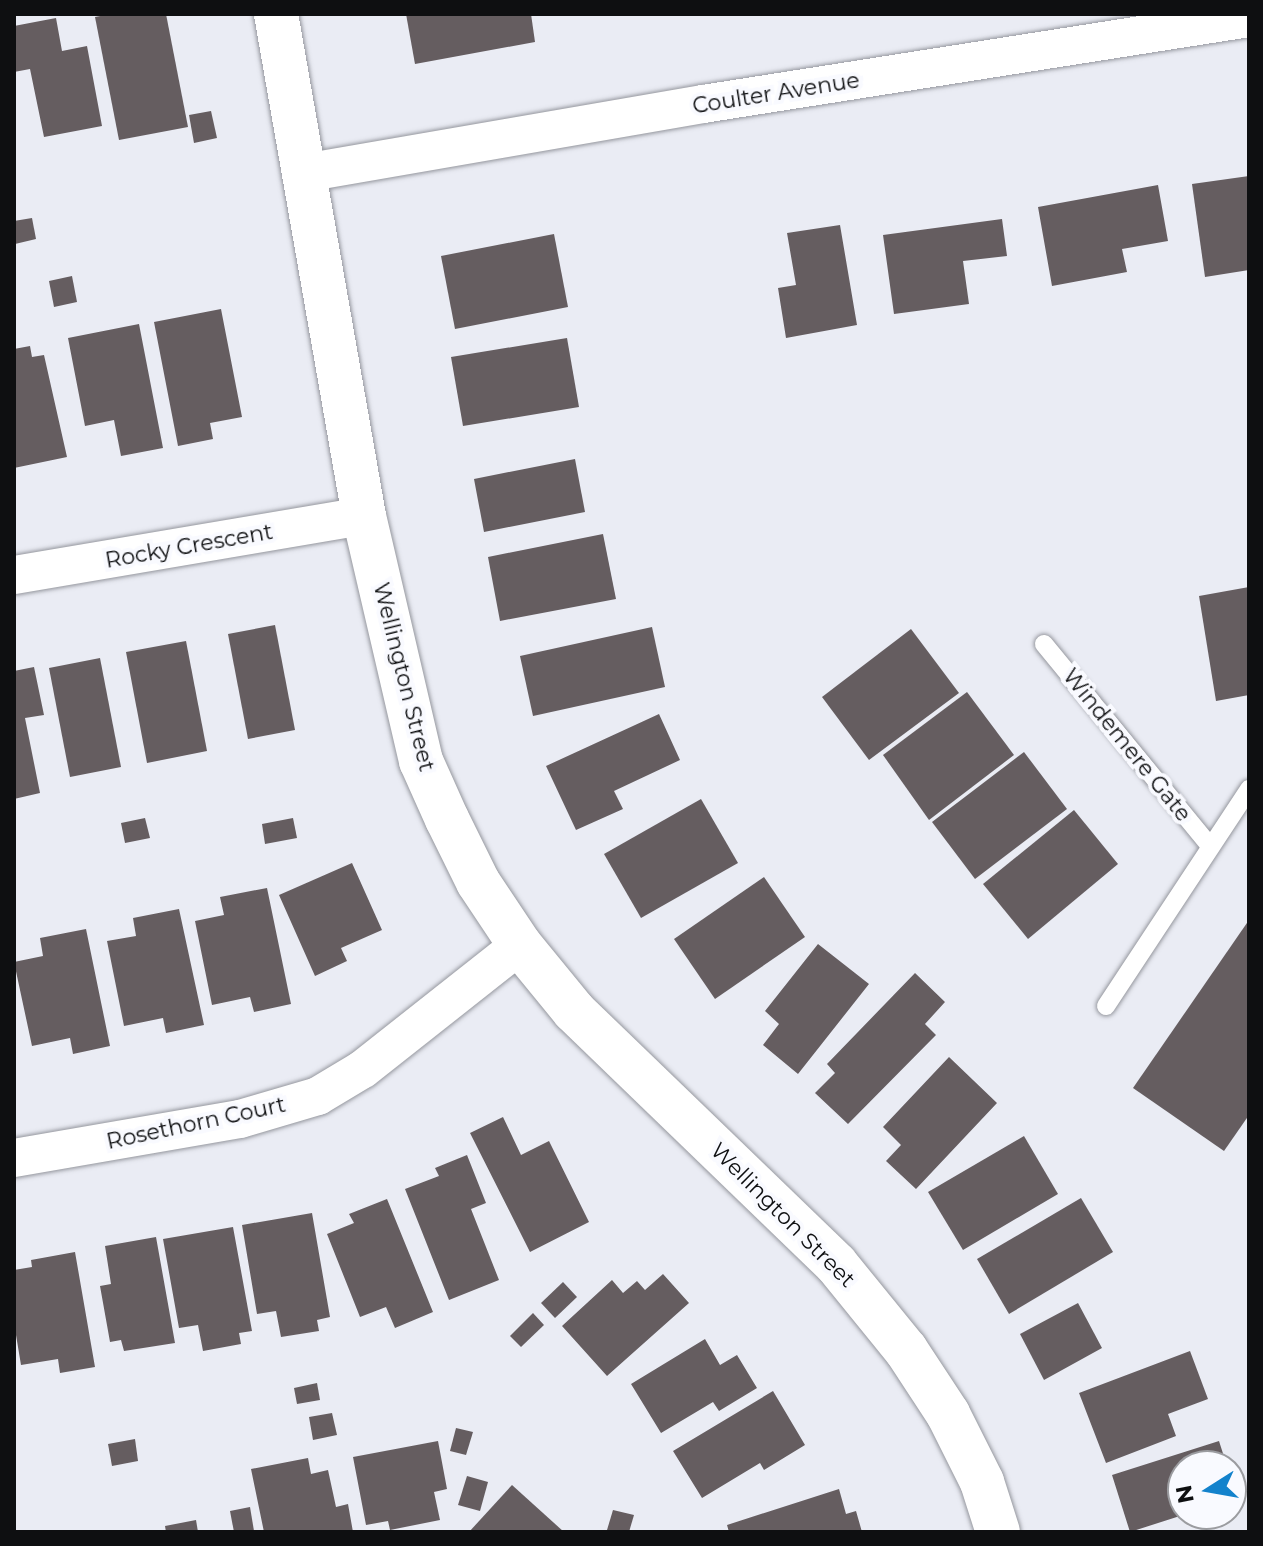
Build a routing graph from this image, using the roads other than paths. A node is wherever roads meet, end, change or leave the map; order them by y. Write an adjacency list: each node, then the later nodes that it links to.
1 (276, 14): 3 (street, Wellington Street)
2 (1249, 18): 3 (street, Coulter Avenue)
3 (304, 173): 4 (street, Wellington Street)
4 (364, 516): 5 (street, Rocky Crescent); 9 (street, Wellington Street)
5 (14, 575)
6 (1044, 644): 8 (lane, Windemere Gate)
7 (1249, 789): 8 (lane, Windemere Gate)
8 (1209, 845): 10 (lane, Windemere Gate)
9 (520, 945): 11 (street, Rosethorn Court); 12 (street, Wellington Street)
10 (1106, 1006)
11 (14, 1158)
12 (998, 1532)

